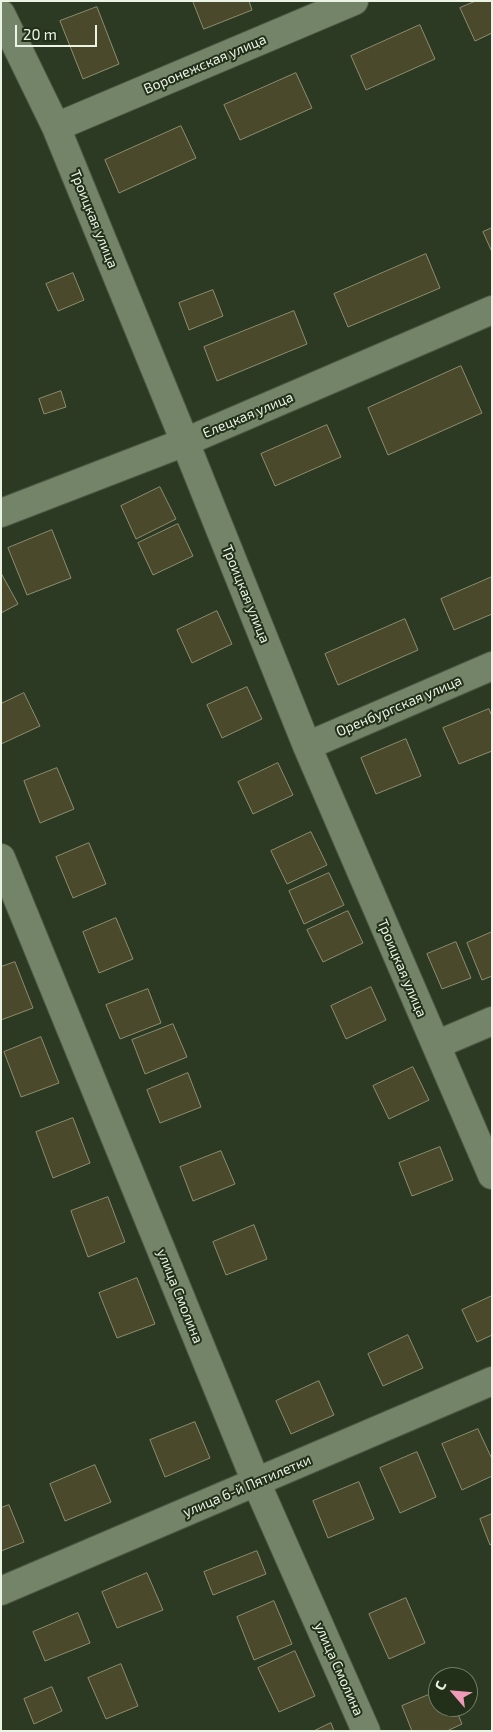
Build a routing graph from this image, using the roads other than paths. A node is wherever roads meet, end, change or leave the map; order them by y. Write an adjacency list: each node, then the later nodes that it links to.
1 (354, 1): 3 (street, Воронежская улица)
2 (1, 14): 3 (street, Троицкая улица)
3 (56, 127): 5 (street, Троицкая улица)
4 (492, 310): 5 (street, Елецкая улица)
5 (185, 442): 6 (street, Елецкая улица); 8 (street, Троицкая улица)
6 (1, 513)
7 (492, 666): 8 (street, Оренбургская улица)
8 (307, 746): 11 (street, Троицкая улица)
9 (1, 858): 14 (street, улица Смолина)
10 (492, 1021): 11 (street)
11 (436, 1045): 12 (street, Троицкая улица)
12 (492, 1175)
13 (492, 1382): 14 (street, улица 6-й Пятилетки)
14 (256, 1482): 15 (street, улица 6-й Пятилетки); 16 (street, улица Смолина)
15 (1, 1591)
16 (366, 1731)

